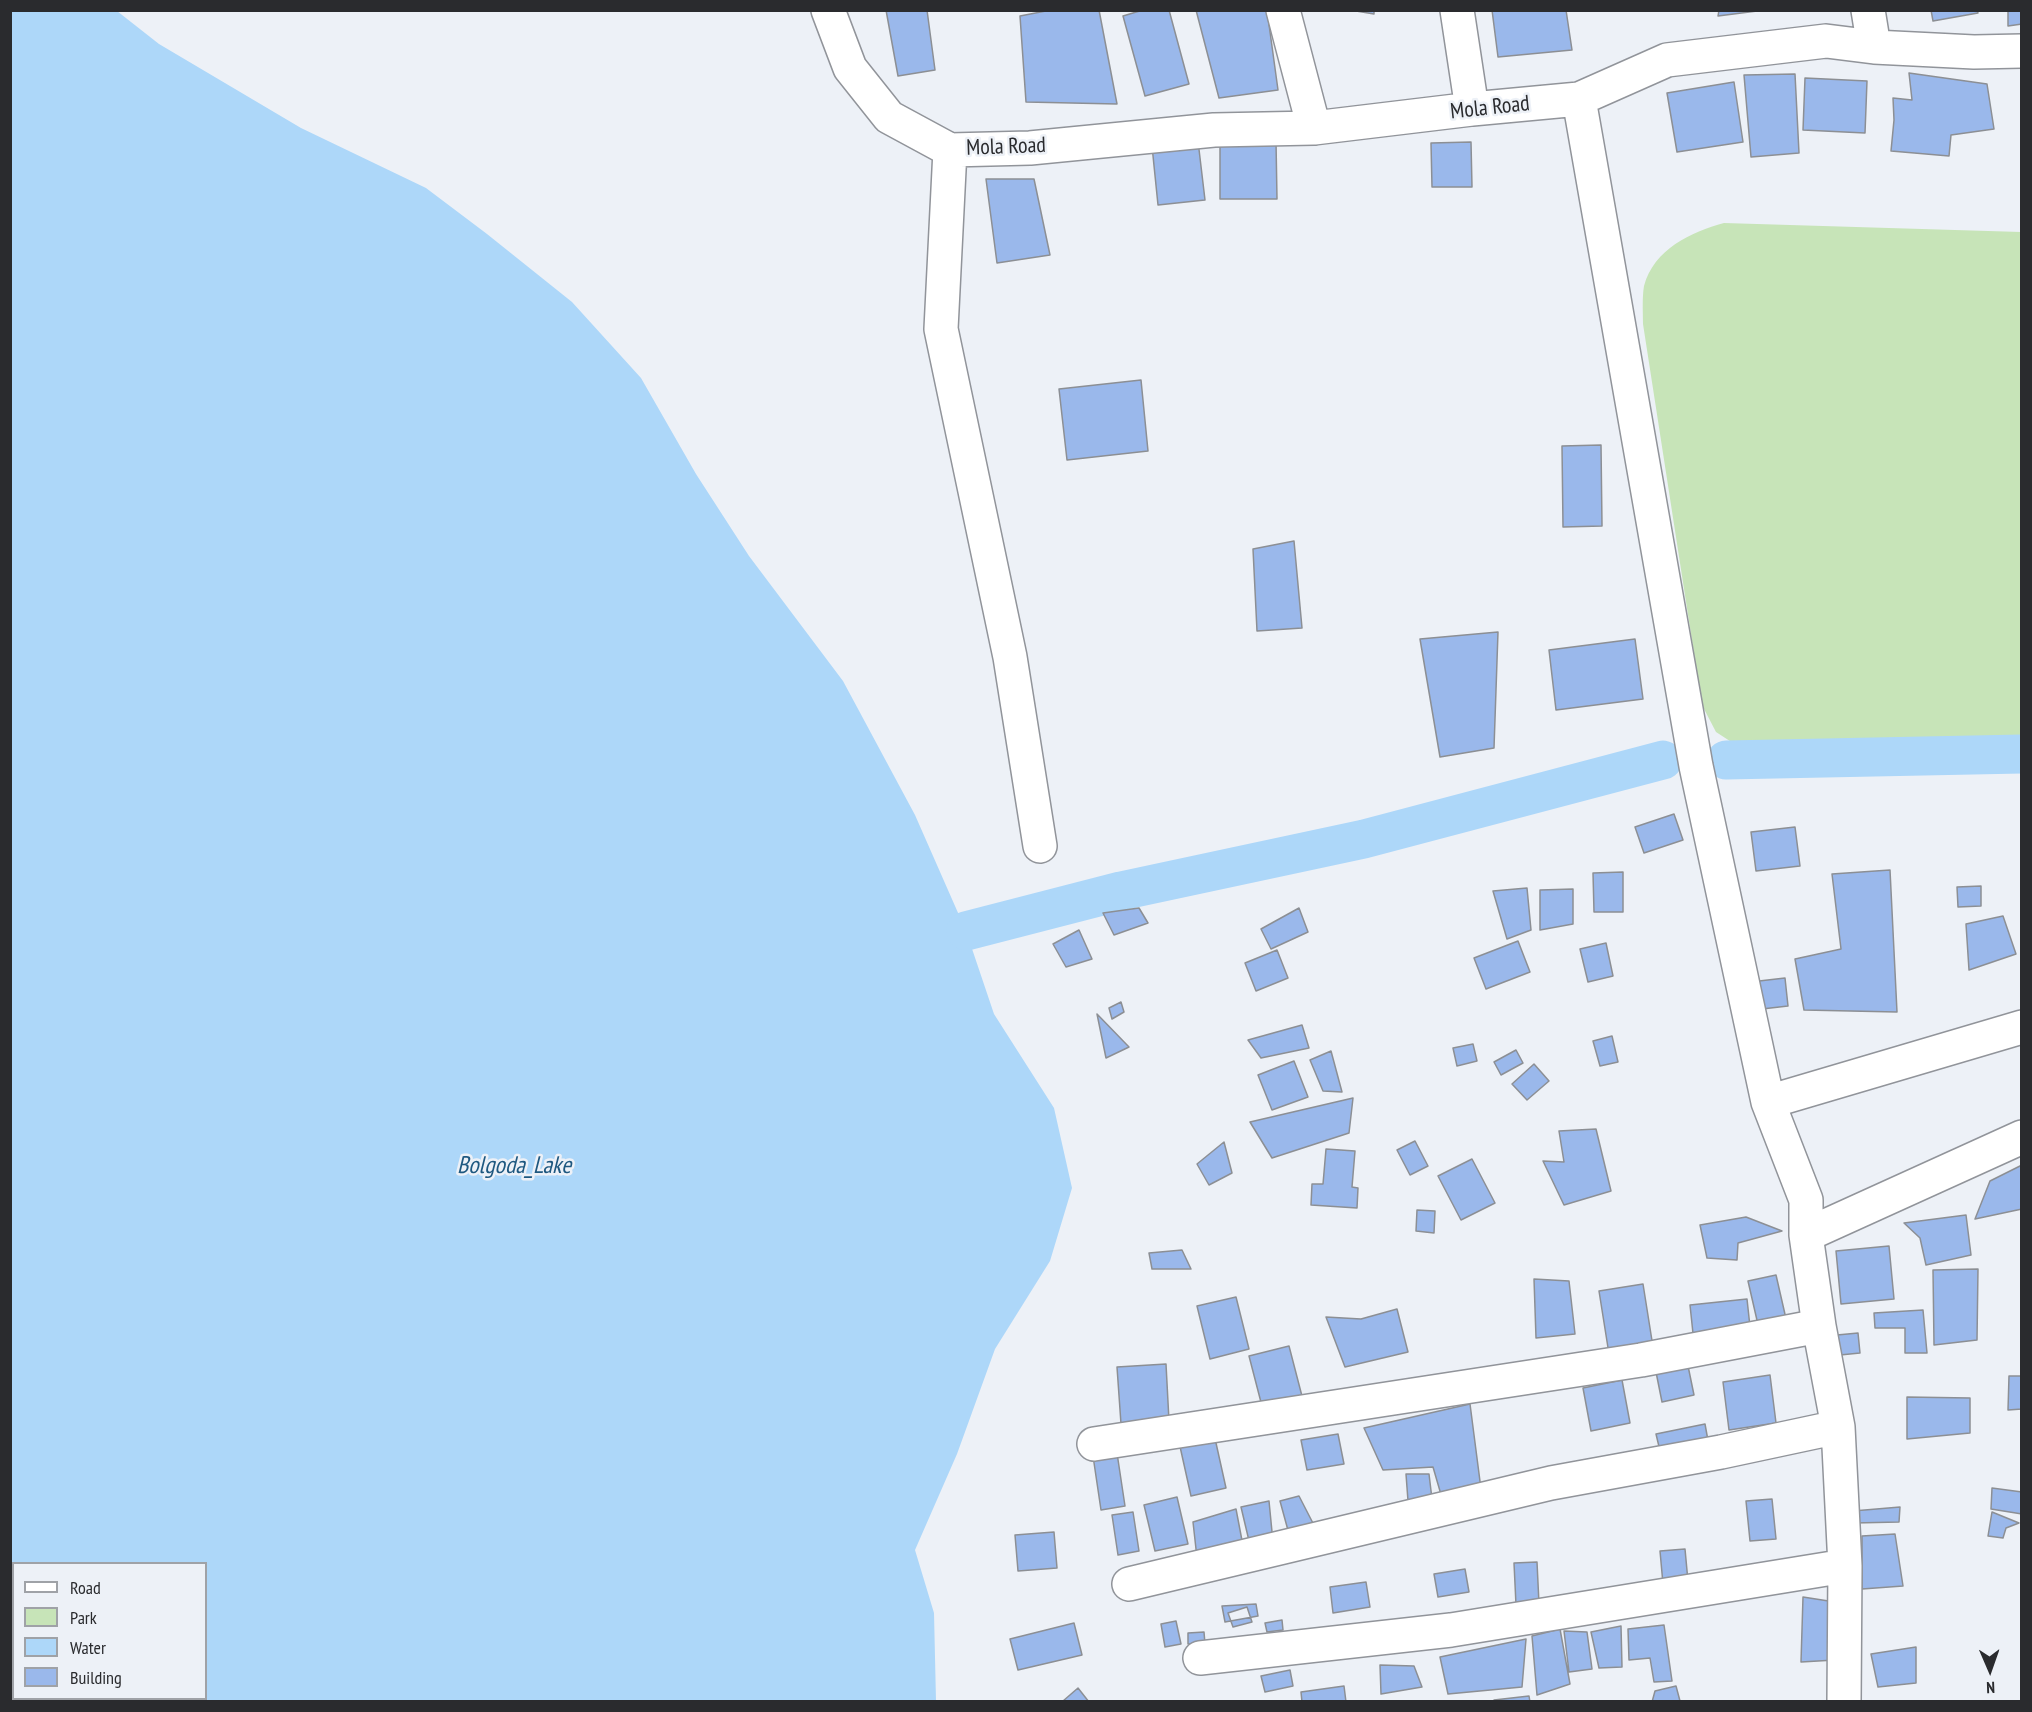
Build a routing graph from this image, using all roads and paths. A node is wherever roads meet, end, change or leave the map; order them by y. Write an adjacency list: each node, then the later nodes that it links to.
1 (828, 10): 10 (street)
2 (1283, 10): 9 (street)
3 (1456, 10): 8 (street)
4 (1868, 10): 5 (street)
5 (1874, 46): 6 (street, Mola Road); 7 (street, Mola Road)
6 (2022, 51)
7 (1579, 99): 8 (street, Mola Road); 13 (street)
8 (1472, 110): 9 (street, Mola Road)
9 (1314, 128): 10 (street, Mola Road)
10 (950, 150): 11 (street)
11 (1040, 846)
12 (2022, 1027): 13 (street)
13 (1768, 1102): 15 (street)
14 (2022, 1137): 15 (street)
15 (1806, 1235): 16 (street)
16 (1819, 1326): 17 (street); 18 (street)
17 (1838, 1427): 19 (street); 20 (street)
18 (1094, 1444)
19 (1845, 1566): 21 (street); 22 (street)
20 (1129, 1584)
21 (1200, 1659)
22 (1844, 1701)

